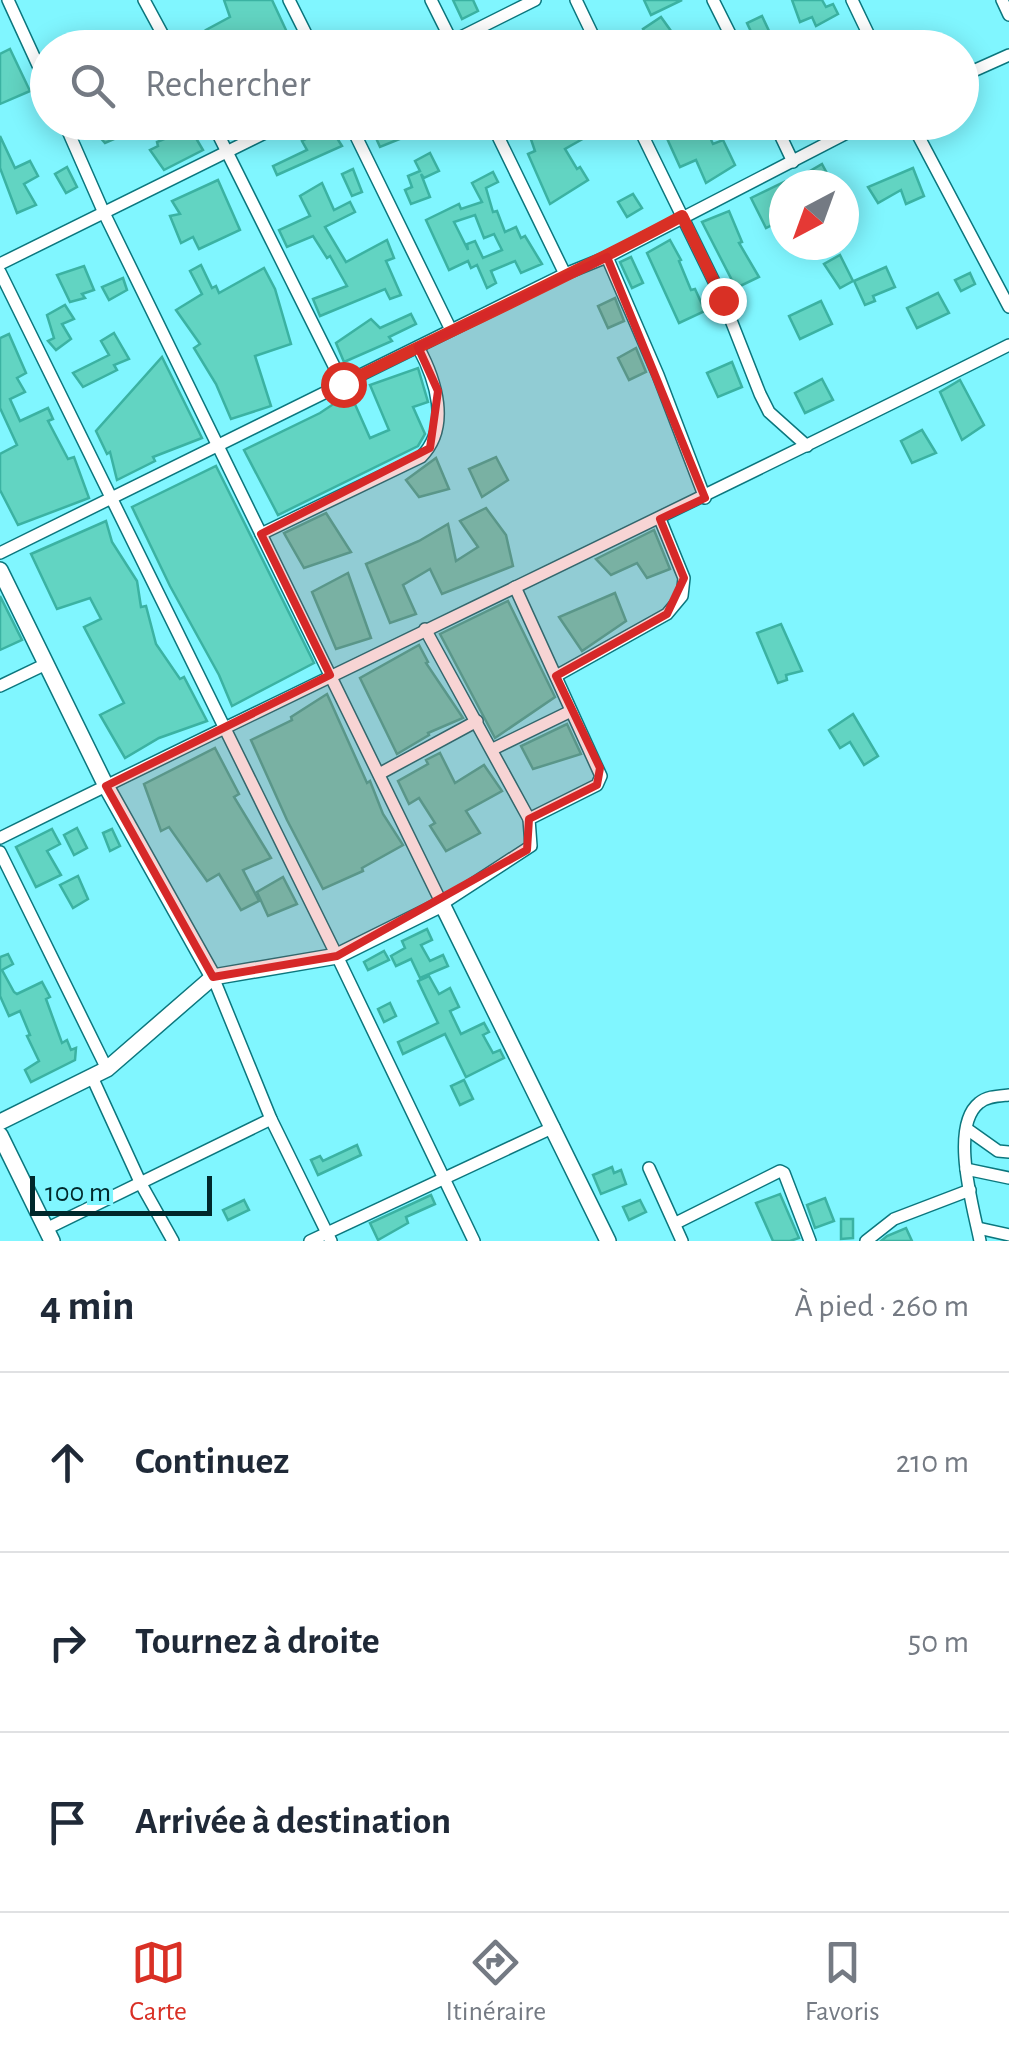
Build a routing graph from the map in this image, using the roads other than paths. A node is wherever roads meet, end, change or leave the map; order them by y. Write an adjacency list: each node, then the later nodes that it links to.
1 (8, 0): 18 (street)
2 (144, 0): 11 (street)
3 (289, 0): 12 (street)
4 (431, 0): 13 (street)
5 (535, 0): 14 (street)
6 (576, 0): 15 (street)
7 (713, 0): 16 (street)
8 (852, 0): 17 (street)
9 (1002, 0): 10 (street)
10 (1009, 15)
11 (160, 30)
12 (304, 30)
13 (446, 30)
14 (479, 30)
15 (590, 30)
16 (727, 30)
17 (866, 30)
18 (30, 48)
19 (1009, 54): 20 (street)
20 (979, 68)
21 (72, 140): 32 (street)
22 (222, 140): 30 (street)
23 (252, 140): 30 (street)
24 (359, 140): 38 (street)
25 (500, 140): 36 (street)
26 (645, 140): 33 (street)
27 (783, 140): 31 (street)
28 (834, 140): 31 (street)
29 (921, 140): 37 (street)
30 (228, 152): 32 (street); 41 (street)
31 (793, 162): 33 (street)
32 (104, 213): 35 (street); 42 (street)
33 (682, 216): 34 (street); 43 (street)
34 (607, 257): 36 (street); 45 (street)
35 (0, 268): 44 (street)
36 (565, 274): 38 (street)
37 (1009, 307)
38 (451, 330): 40 (street)
39 (1009, 345): 43 (street)
40 (418, 347): 41 (street); 47 (street)
41 (343, 384): 42 (street)
42 (218, 446): 44 (street); 47 (street)
43 (807, 446): 45 (street)
44 (112, 498): 48 (street); 58 (street)
45 (705, 498): 46 (street)
46 (660, 519): 50 (street); 54 (street)
47 (261, 534): 53 (street)
48 (0, 553)
49 (0, 570): 52 (street)
50 (515, 588): 51 (street); 54 (street)
51 (424, 629): 53 (street); 57 (street)
52 (46, 664): 55 (street); 61 (street)
53 (330, 675): 58 (street); 60 (street)
54 (556, 676): 56 (street)
55 (0, 686)
56 (572, 711): 59 (street); 62 (street)
57 (477, 722): 59 (street); 60 (street)
58 (224, 728): 61 (street); 66 (street)
59 (493, 749): 62 (street)
60 (379, 774): 65 (street)
61 (106, 786): 63 (street); 67 (street)
62 (530, 819): 65 (street)
63 (0, 838)
64 (0, 852): 68 (street)
65 (442, 904): 66 (street); 72 (street)
66 (337, 956): 67 (street); 79 (street)
67 (213, 977): 68 (street); 70 (street)
68 (100, 1073): 71 (street); 80 (street)
69 (1009, 1095): 73 (street)
70 (271, 1119): 80 (street); 86 (street)
71 (0, 1122)
72 (554, 1127): 79 (street); 90 (street)
73 (967, 1129): 75 (street); 77 (street)
74 (0, 1136): 83 (street)
75 (1009, 1152)
76 (649, 1168): 82 (street)
77 (966, 1169): 78 (street); 81 (street)
78 (1009, 1178)
79 (446, 1180): 86 (street); 89 (street)
80 (140, 1184): 83 (street); 87 (street)
81 (970, 1190): 84 (street); 93 (street)
82 (676, 1223): 91 (street); 92 (street)
83 (49, 1235)
84 (979, 1235): 85 (street)
85 (1009, 1235)
86 (329, 1237): 88 (street)
87 (173, 1241)
88 (310, 1241)
89 (474, 1241)
90 (608, 1241)
91 (682, 1241)
92 (810, 1241)
93 (866, 1241)

